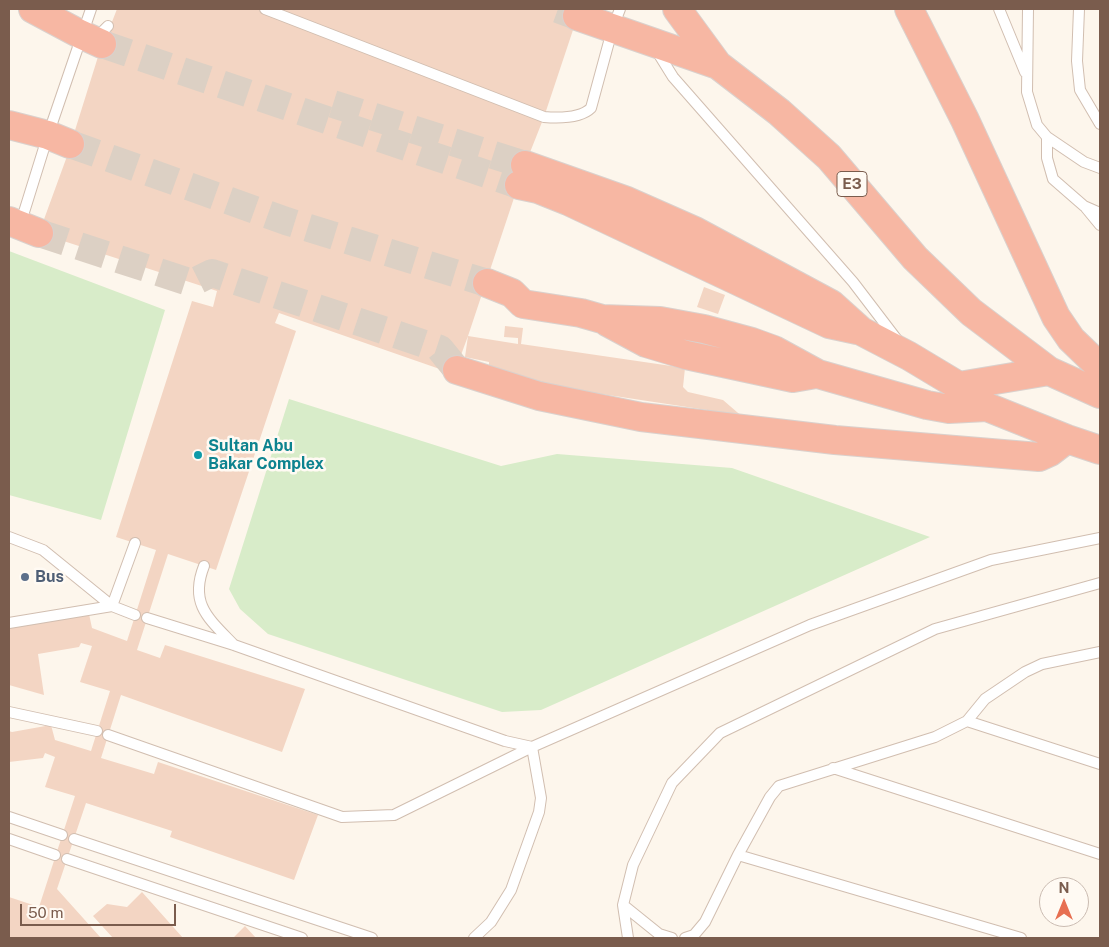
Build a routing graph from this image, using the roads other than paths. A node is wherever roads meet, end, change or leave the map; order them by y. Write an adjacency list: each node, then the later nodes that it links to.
1 (33, 9): 11 (highway)
2 (41, 9): 11 (highway)
3 (265, 9): 10 (lane)
4 (677, 9): 13 (highway)
5 (909, 9): 28 (highway)
6 (999, 9): 14 (lane)
7 (1028, 9): 14 (lane)
8 (1079, 9): 15 (lane)
9 (577, 16): 10 (highway, E3)
10 (617, 18): 12 (highway, E3)
11 (94, 32): 19 (lane)
12 (651, 40): 13 (highway, E3); 27 (lane)
13 (718, 65): 30 (highway, E3)
14 (1026, 76): 18 (lane)
15 (1100, 124)
16 (9, 125): 19 (highway)
17 (9, 130): 19 (highway)
18 (1047, 137): 20 (lane); 22 (lane)
19 (57, 147): 25 (lane)
20 (1100, 168)
21 (522, 175): 27 (highway)
22 (1084, 206): 23 (lane); 24 (lane)
23 (1100, 213)
24 (1100, 224)
25 (23, 227)
26 (484, 291): 33 (highway)
27 (909, 356): 31 (highway)
28 (1100, 367)
29 (457, 370): 34 (highway)
30 (1049, 372): 31 (highway); 32 (highway, E3)
31 (959, 386): 33 (highway)
32 (1100, 394)
33 (987, 407): 34 (highway)
34 (1067, 439): 35 (highway)
35 (1100, 450)
36 (9, 537): 41 (lane)
37 (1100, 538): 51 (lane)
38 (135, 543): 41 (lane)
39 (204, 566): 45 (lane)
40 (1100, 583): 62 (lane)
41 (112, 606): 42 (lane); 44 (lane)
42 (135, 615)
43 (147, 618): 45 (lane)
44 (9, 623)
45 (234, 645): 51 (lane)
46 (1100, 652): 48 (lane)
47 (9, 712): 49 (lane)
48 (967, 721): 52 (lane); 53 (lane)
49 (97, 731)
50 (108, 735): 51 (lane)
51 (532, 747): 65 (lane)
52 (1100, 764)
53 (832, 768): 58 (lane); 60 (lane)
54 (9, 816): 55 (lane)
55 (62, 835)
56 (74, 839): 64 (lane)
57 (9, 840): 59 (lane)
58 (1100, 854)
59 (55, 855)
60 (738, 855): 68 (lane); 69 (lane)
61 (67, 859): 63 (lane)
62 (623, 905): 66 (lane); 67 (lane)
63 (302, 938)
64 (372, 938)
65 (474, 938)
66 (628, 938)
67 (672, 938)
68 (685, 938)
69 (1021, 938)

